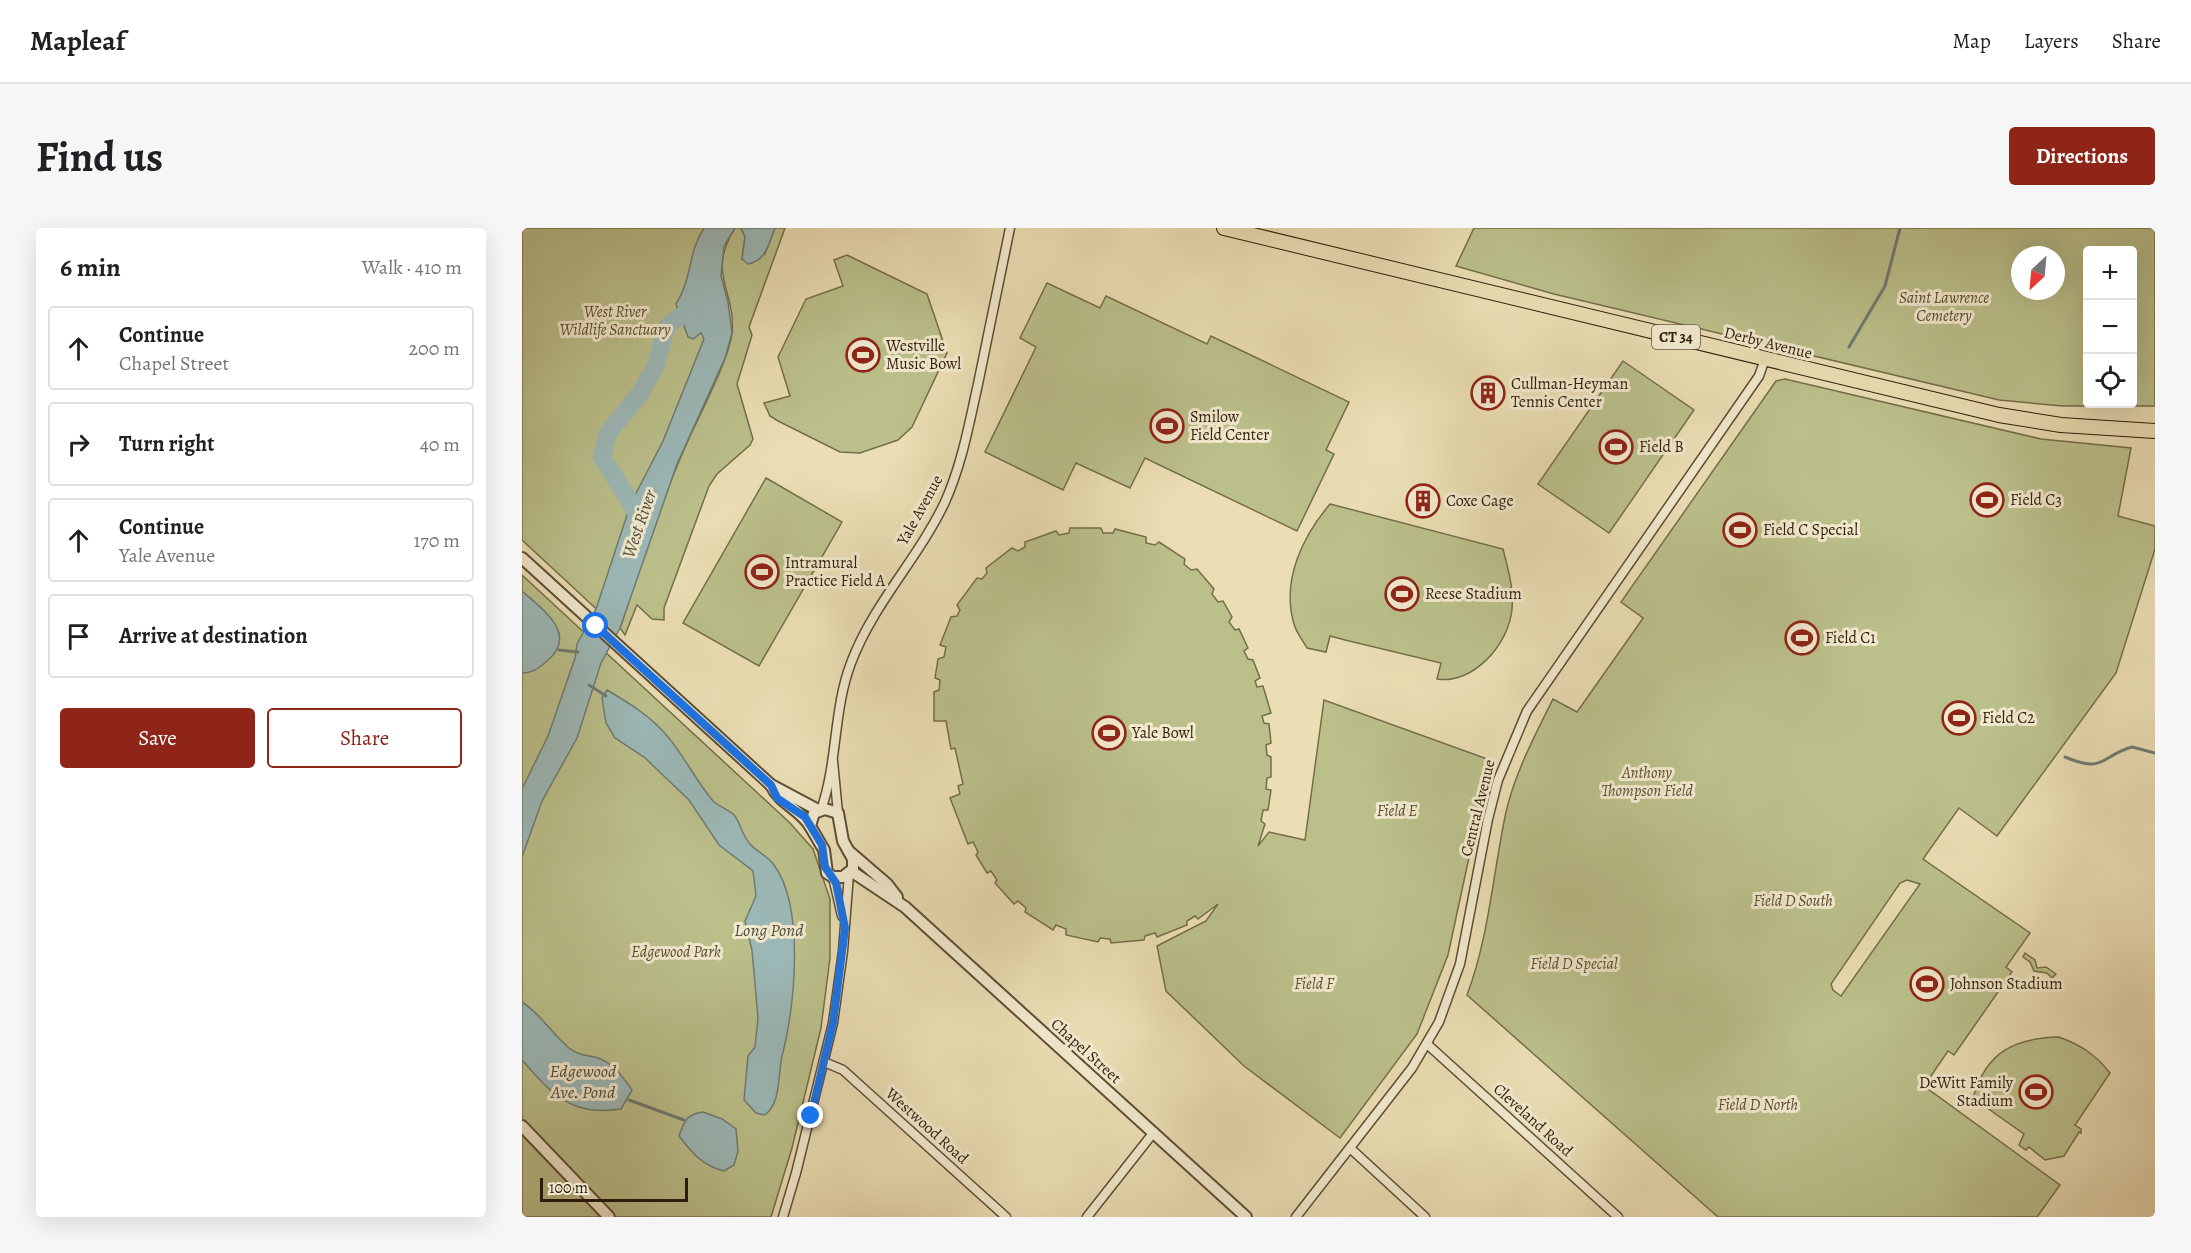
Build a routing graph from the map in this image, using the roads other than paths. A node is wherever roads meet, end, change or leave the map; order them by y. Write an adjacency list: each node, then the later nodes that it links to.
1 (1010, 228): 8 (street, Yale Avenue)
2 (1224, 228): 3 (highway, Derby Avenue / CT 34)
3 (1765, 359): 5 (highway, Derby Avenue / CT 34); 18 (street, Central Avenue)
4 (2155, 422): 5 (highway, Derby Avenue / CT 34)
5 (2132, 427): 6 (highway, Derby Avenue / CT 34)
6 (2155, 431)
7 (522, 558): 9 (street)
8 (832, 758): 10 (street, Yale Avenue); 11 (street, Yale Avenue)
9 (771, 785): 10 (street); 12 (street)
10 (820, 810): 11 (street); 12 (street)
11 (838, 813): 13 (street)
12 (810, 826): 15 (street)
13 (851, 853): 14 (street); 16 (street, Chapel Street)
14 (850, 872): 15 (street); 16 (street, Chapel Street); 17 (street)
15 (833, 877): 17 (street)
16 (905, 907): 21 (street, Chapel Street)
17 (845, 928): 19 (street)
18 (1427, 1044): 22 (street, Central Avenue); 30 (street, Cleveland Road)
19 (824, 1062): 24 (street); 25 (street, Westwood Road)
20 (522, 1126): 23 (street)
21 (1154, 1132): 26 (street); 27 (street, Chapel Street)
22 (1350, 1148): 28 (street, Central Avenue); 29 (street)
23 (609, 1217)
24 (783, 1217)
25 (1006, 1217)
26 (1087, 1217)
27 (1246, 1217)
28 (1296, 1217)
29 (1425, 1217)
30 (1618, 1217)

